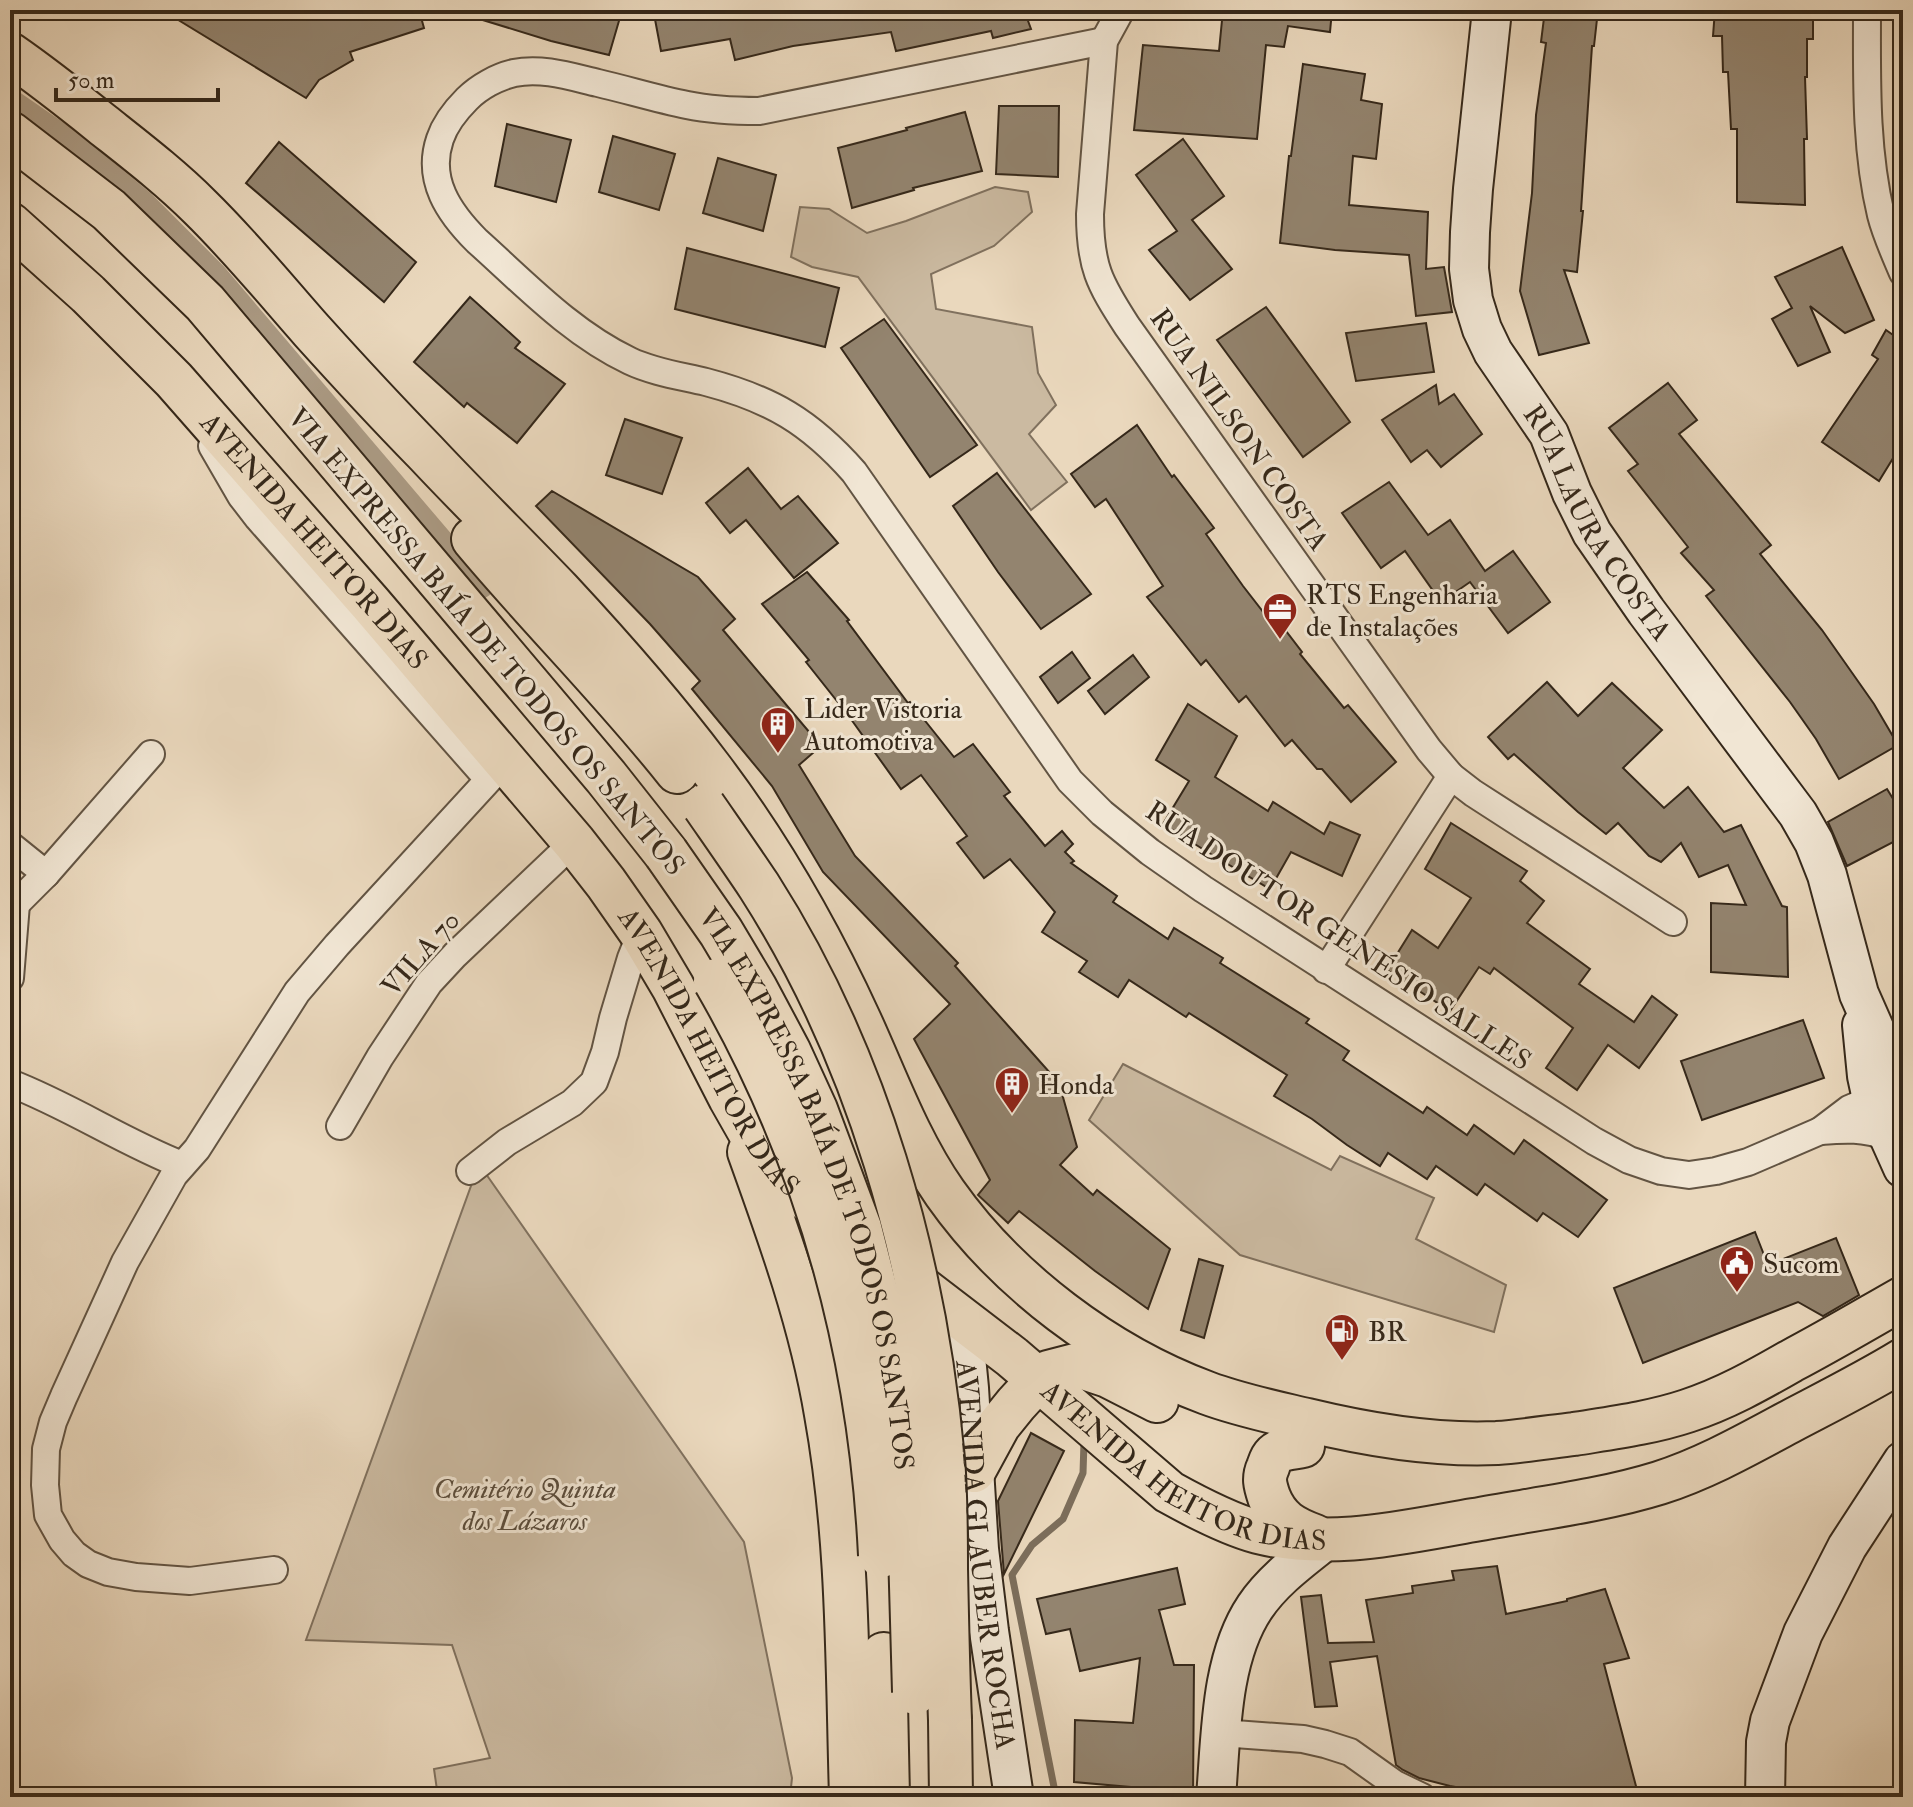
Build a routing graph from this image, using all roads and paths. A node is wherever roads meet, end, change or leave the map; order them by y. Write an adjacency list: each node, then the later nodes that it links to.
1 (1121, 10): 4 (street, RUA NILSON COSTA)
2 (1492, 10): 24 (street, RUA LAURA COSTA)
3 (1867, 10): 9 (street)
4 (1104, 41): 13 (street, RUA NILSON COSTA); 21 (street, RUA DOUTOR GENÉSIO SALLES)
5 (15, 54): 10 (main road)
6 (10, 134): 16 (highway, VIA EXPRESSA BAÍA DE TODOS OS SANTOS)
7 (10, 169): 16 (highway, VIA EXPRESSA BAÍA DE TODOS OS SANTOS)
8 (10, 224): 12 (main road, AVENIDA HEITOR DIAS)
9 (1903, 273)
10 (314, 332): 26 (main road); 47 (main road, VIA EXPRESSA BAÍA DE TODOS OS SANTOS, bridge)
11 (151, 754): 17 (street)
12 (497, 770): 14 (main road, AVENIDA HEITOR DIAS); 30 (street)
13 (1451, 776): 19 (street, RUA NILSON COSTA); 21 (street)
14 (574, 842): 20 (main road, AVENIDA HEITOR DIAS); 27 (street, VILA 70)
15 (10, 845): 17 (street)
16 (655, 863): 45 (highway, VIA EXPRESSA BAÍA DE TODOS OS SANTOS, bridge); 46 (highway, VIA EXPRESSA BAÍA DE TODOS OS SANTOS, bridge)
17 (46, 874): 18 (street)
18 (13, 906): 22 (street)
19 (1673, 922)
20 (641, 933): 25 (main road, AVENIDA HEITOR DIAS); 31 (street)
21 (1326, 970): 28 (street, RUA DOUTOR GENÉSIO SALLES)
22 (10, 978)
23 (10, 1083): 30 (street)
24 (1893, 1095): 28 (street, RUA DOUTOR GENÉSIO SALLES); 29 (street, RUA LAURA COSTA)
25 (730, 1098): 32 (main road, AVENIDA HEITOR DIAS); 44 (main road, VIA EXPRESSA BAÍA DE TODOS OS SANTOS)
26 (901, 1117): 32 (main road); 37 (main road)
27 (340, 1126)
28 (1820, 1131): 29 (street, RUA DOUTOR GENÉSIO SALLES)
29 (1896, 1152)
30 (182, 1165): 42 (street)
31 (470, 1171)
32 (833, 1221): 34 (main road, AVENIDA HEITOR DIAS)
33 (1903, 1298): 37 (main road)
34 (956, 1313): 36 (main road, AVENIDA HEITOR DIAS); 40 (street, AVENIDA GLAUBER ROCHA)
35 (1895, 1373): 41 (main road, AVENIDA HEITOR DIAS)
36 (1039, 1379): 38 (main road); 40 (main road); 41 (main road, AVENIDA HEITOR DIAS)
37 (1684, 1412): 38 (main road)
38 (1303, 1446): 41 (main road)
39 (1903, 1461): 51 (street)
40 (974, 1471): 48 (street, AVENIDA GLAUBER ROCHA)
41 (1326, 1540): 43 (street)
42 (274, 1570)
43 (1221, 1733): 49 (street); 50 (street)
44 (851, 1797)
45 (887, 1797)
46 (917, 1797)
47 (951, 1797)
48 (1014, 1797)
49 (1216, 1797)
50 (1422, 1797)
51 (1765, 1797)

